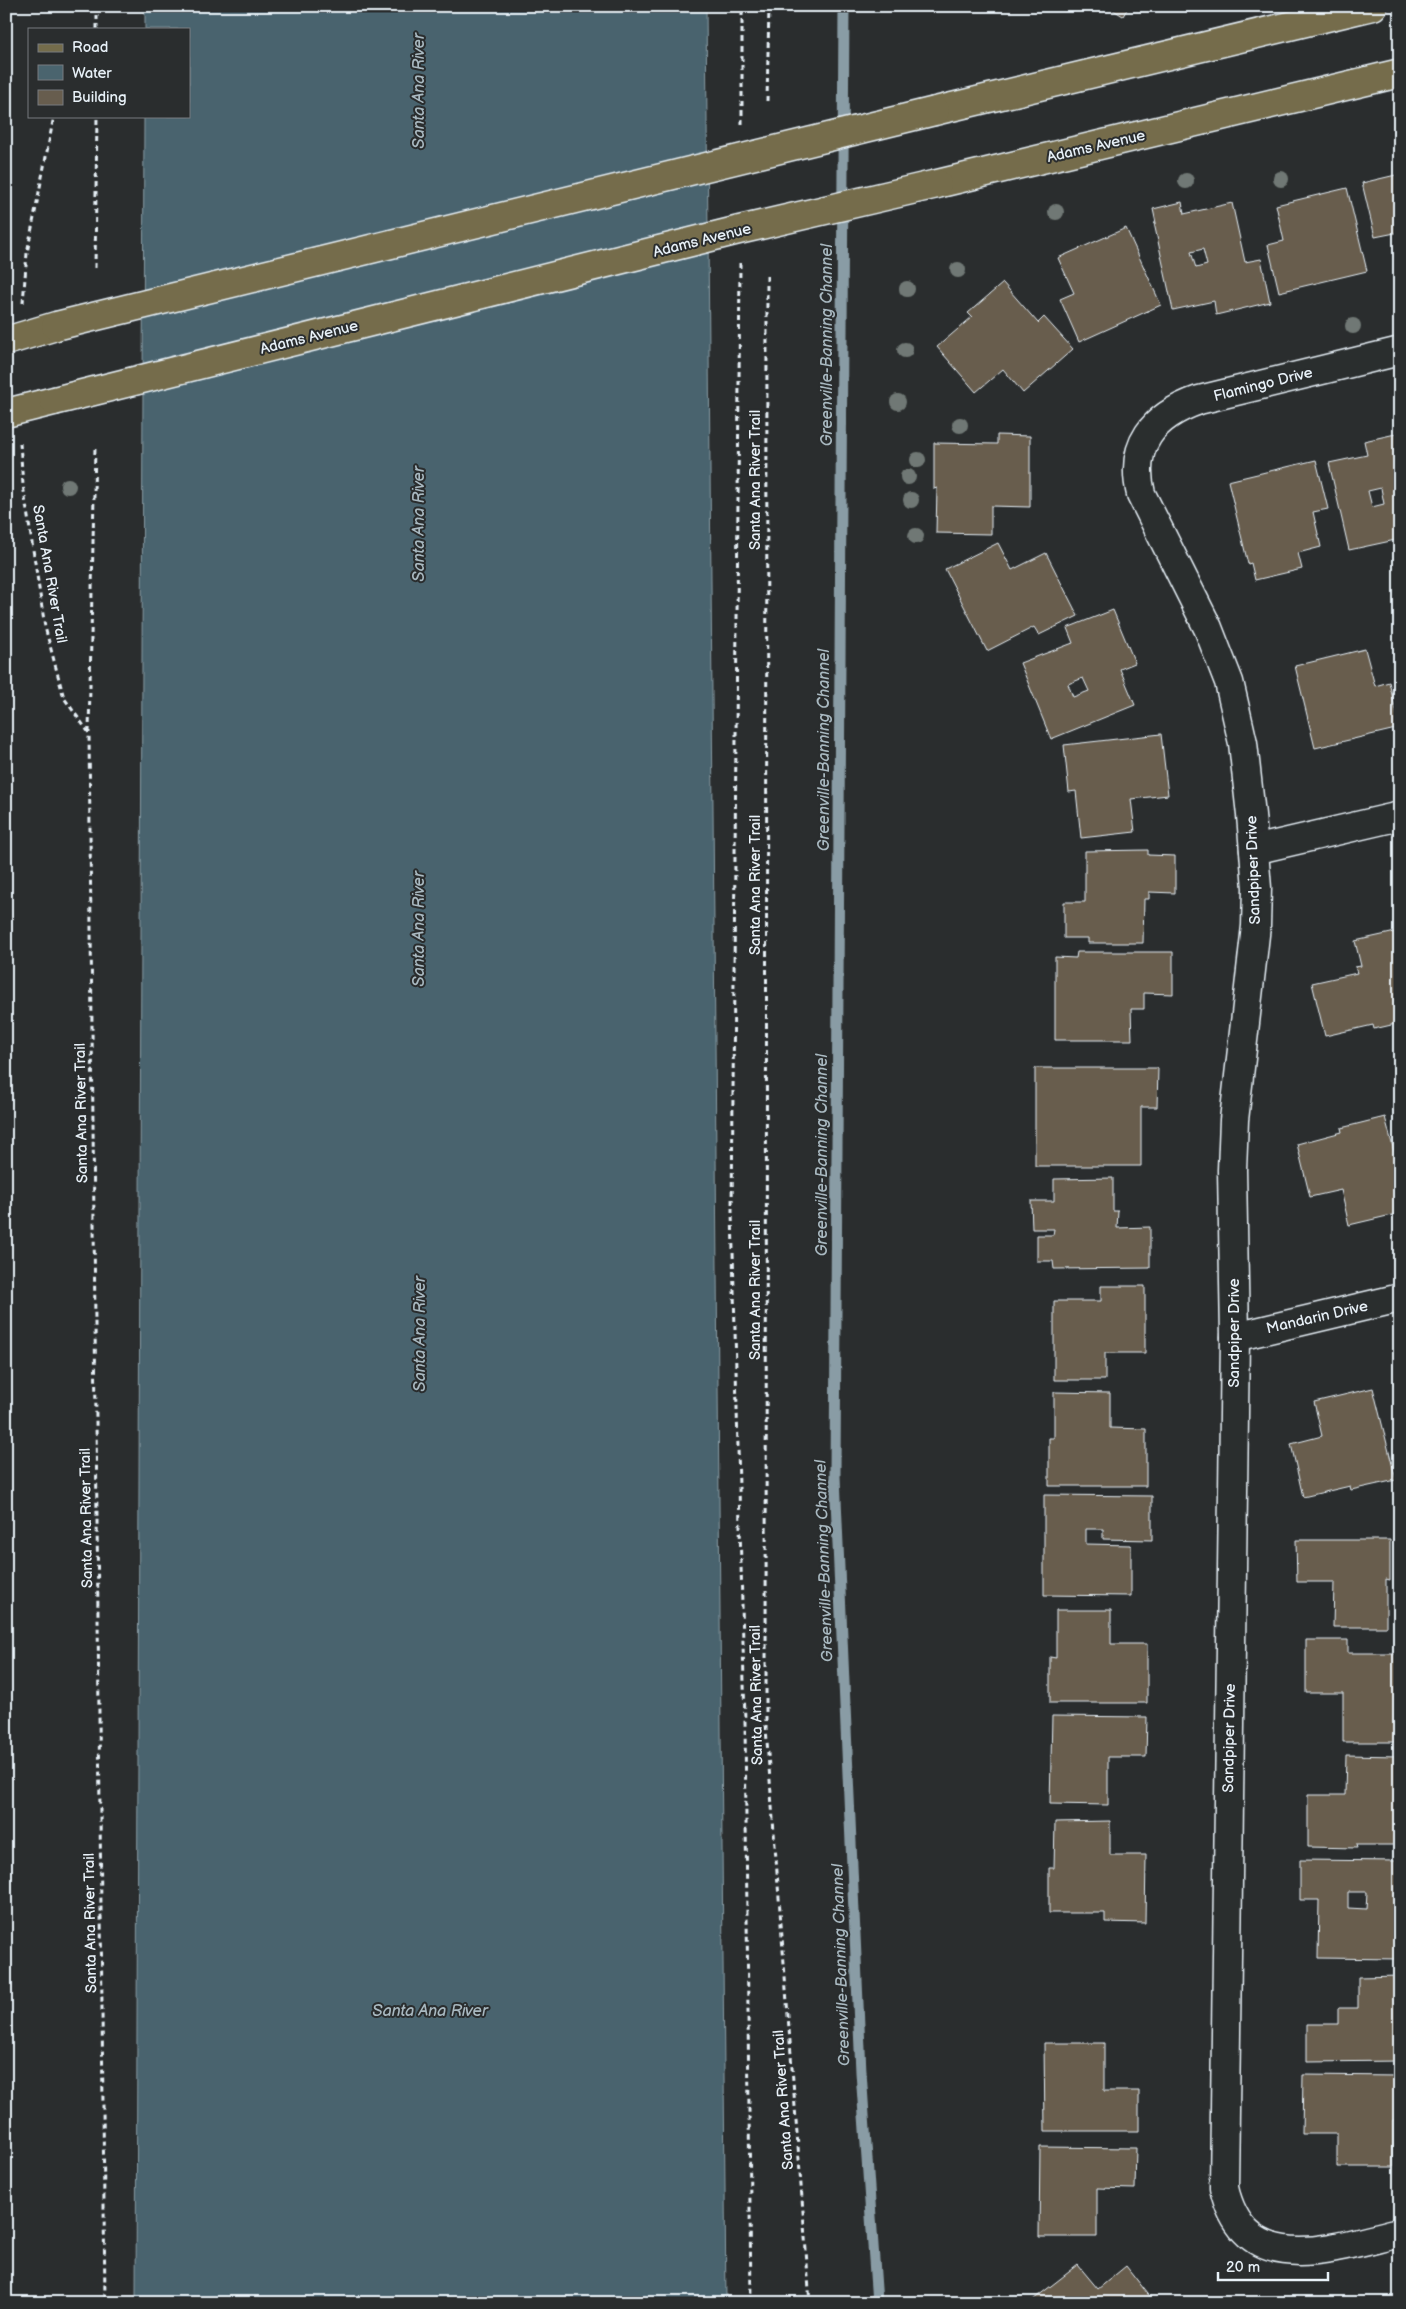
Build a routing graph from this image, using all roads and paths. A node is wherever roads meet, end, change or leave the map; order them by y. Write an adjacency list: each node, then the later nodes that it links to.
1 (97, 6): 5 (path)
2 (742, 6): 10 (path)
3 (769, 6): 7 (path)
4 (1373, 6): 10 (main road, bridge)
5 (97, 28)
6 (1400, 73): 11 (main road, Adams Avenue, bridge)
7 (767, 101)
8 (54, 118): 14 (path)
9 (97, 118): 12 (path)
10 (742, 160): 14 (main road, bridge)
11 (739, 230): 16 (main road, Adams Avenue, bridge); 26 (path)
12 (95, 268)
13 (767, 276): 27 (path, Santa Ana River Trail)
14 (14, 339)
15 (1400, 351): 17 (street, Flamingo Drive)
16 (12, 412): 19 (path, Santa Ana River Trail)
17 (1143, 444): 21 (street, Sandpiper Drive)
18 (95, 447): 19 (path, Santa Ana River Trail)
19 (89, 733): 25 (path, Santa Ana River Trail)
20 (1400, 816): 21 (street)
21 (1254, 850): 23 (street, Sandpiper Drive)
22 (1400, 1298): 23 (street, Mandarin Drive)
23 (1235, 1337): 24 (street, Sandpiper Drive)
24 (1400, 2232)
25 (105, 2303)
26 (751, 2303)
27 (810, 2303)

